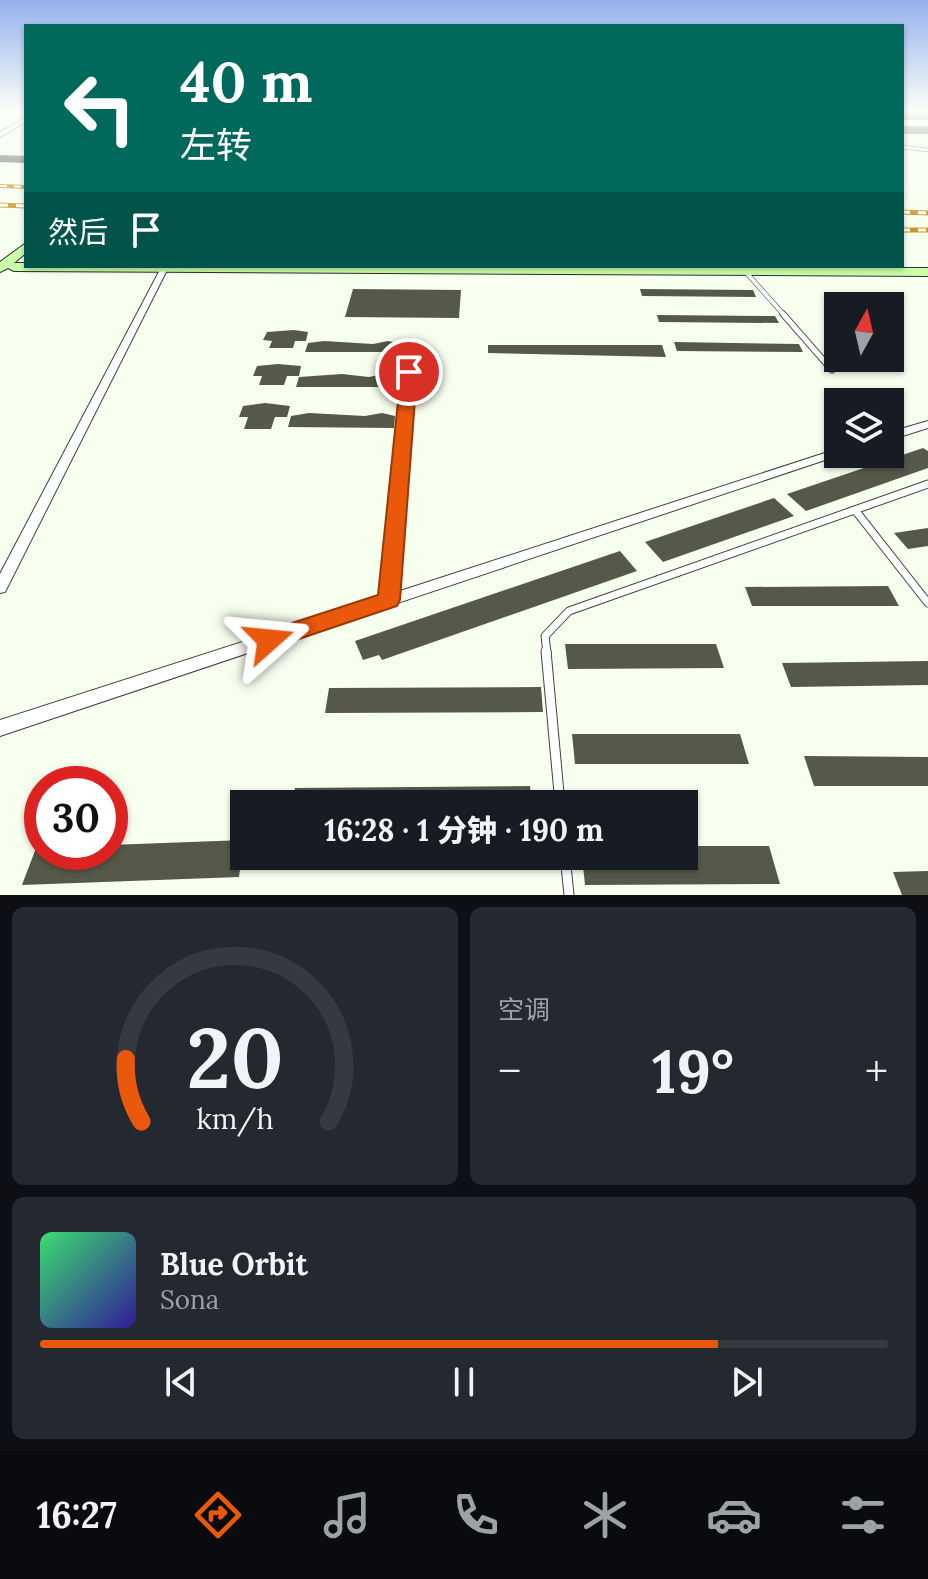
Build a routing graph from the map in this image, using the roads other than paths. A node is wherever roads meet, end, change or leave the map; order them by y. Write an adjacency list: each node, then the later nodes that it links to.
1 (24, 249): 2 (street)
2 (7, 268): 3 (street); 6 (street)
3 (164, 268): 4 (street); 14 (street)
4 (744, 270): 5 (street); 8 (lane)
5 (928, 272)
6 (0, 279)
7 (411, 343): 15 (street)
8 (824, 361)
9 (928, 424): 10 (street)
10 (904, 432)
11 (824, 458): 15 (street)
12 (928, 484): 13 (lane)
13 (855, 510): 16 (lane); 18 (lane)
14 (0, 588)
15 (389, 600): 17 (street)
16 (928, 603)
17 (0, 728)
18 (559, 790)
19 (566, 870): 20 (lane)
20 (569, 895)

